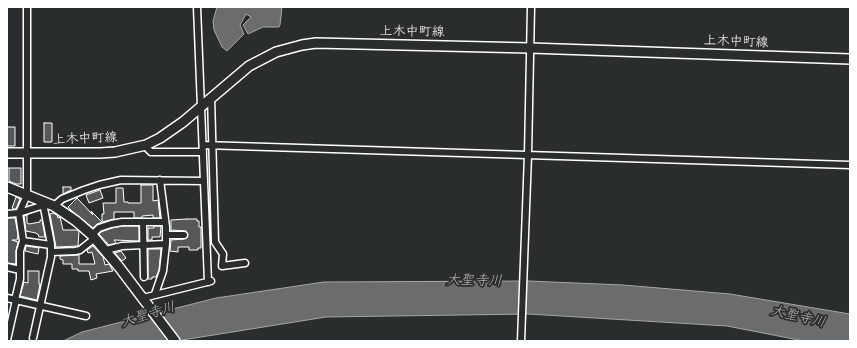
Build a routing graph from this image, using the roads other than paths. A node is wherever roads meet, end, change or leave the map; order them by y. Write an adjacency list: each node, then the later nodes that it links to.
1 (27, 7): 11 (street)
2 (197, 7): 7 (street)
3 (531, 7): 4 (street)
4 (530, 48): 5 (main road, 上木中町線); 6 (main road, 上木中町線); 14 (street)
5 (850, 59)
6 (211, 97): 7 (main road, 上木中町線); 10 (street)
7 (201, 107): 8 (street); 9 (main road, 上木中町線)
8 (203, 144): 10 (street); 12 (street)
9 (144, 145): 11 (main road, 上木中町線); 12 (street)
10 (213, 145): 14 (street); 35 (street)
11 (27, 152): 13 (main road, 上木中町線); 19 (street)
12 (203, 152): 17 (street)
13 (7, 153)
14 (528, 155): 15 (street); 48 (street)
15 (850, 165)
16 (160, 180): 17 (street); 21 (street); 25 (street)
17 (204, 181): 39 (street)
18 (7, 187): 19 (main road)
19 (27, 195): 20 (main road); 22 (street)
20 (43, 202): 21 (main road); 22 (street); 32 (street)
21 (54, 206): 28 (main road)
22 (19, 213): 23 (street); 29 (street)
23 (7, 214)
24 (143, 222): 25 (street); 28 (street); 30 (street)
25 (165, 222): 26 (street)
26 (166, 235): 27 (street); 31 (street)
27 (184, 235)
28 (94, 237): 33 (main road); 34 (street)
29 (23, 241): 32 (street); 37 (street)
30 (143, 244): 31 (street); 33 (street); 38 (street)
31 (166, 244): 39 (street)
32 (51, 245): 34 (street)
33 (106, 250): 41 (main road)
34 (52, 252): 43 (street)
35 (245, 263)
36 (7, 267): 37 (street)
37 (20, 270): 42 (street)
38 (144, 277)
39 (156, 294): 41 (street)
40 (7, 298): 42 (street)
41 (143, 298): 47 (main road)
42 (15, 300): 43 (street); 46 (street)
43 (41, 305): 44 (street); 45 (street)
44 (86, 316)
45 (33, 338)
46 (7, 340)
47 (175, 341)
48 (521, 341)

